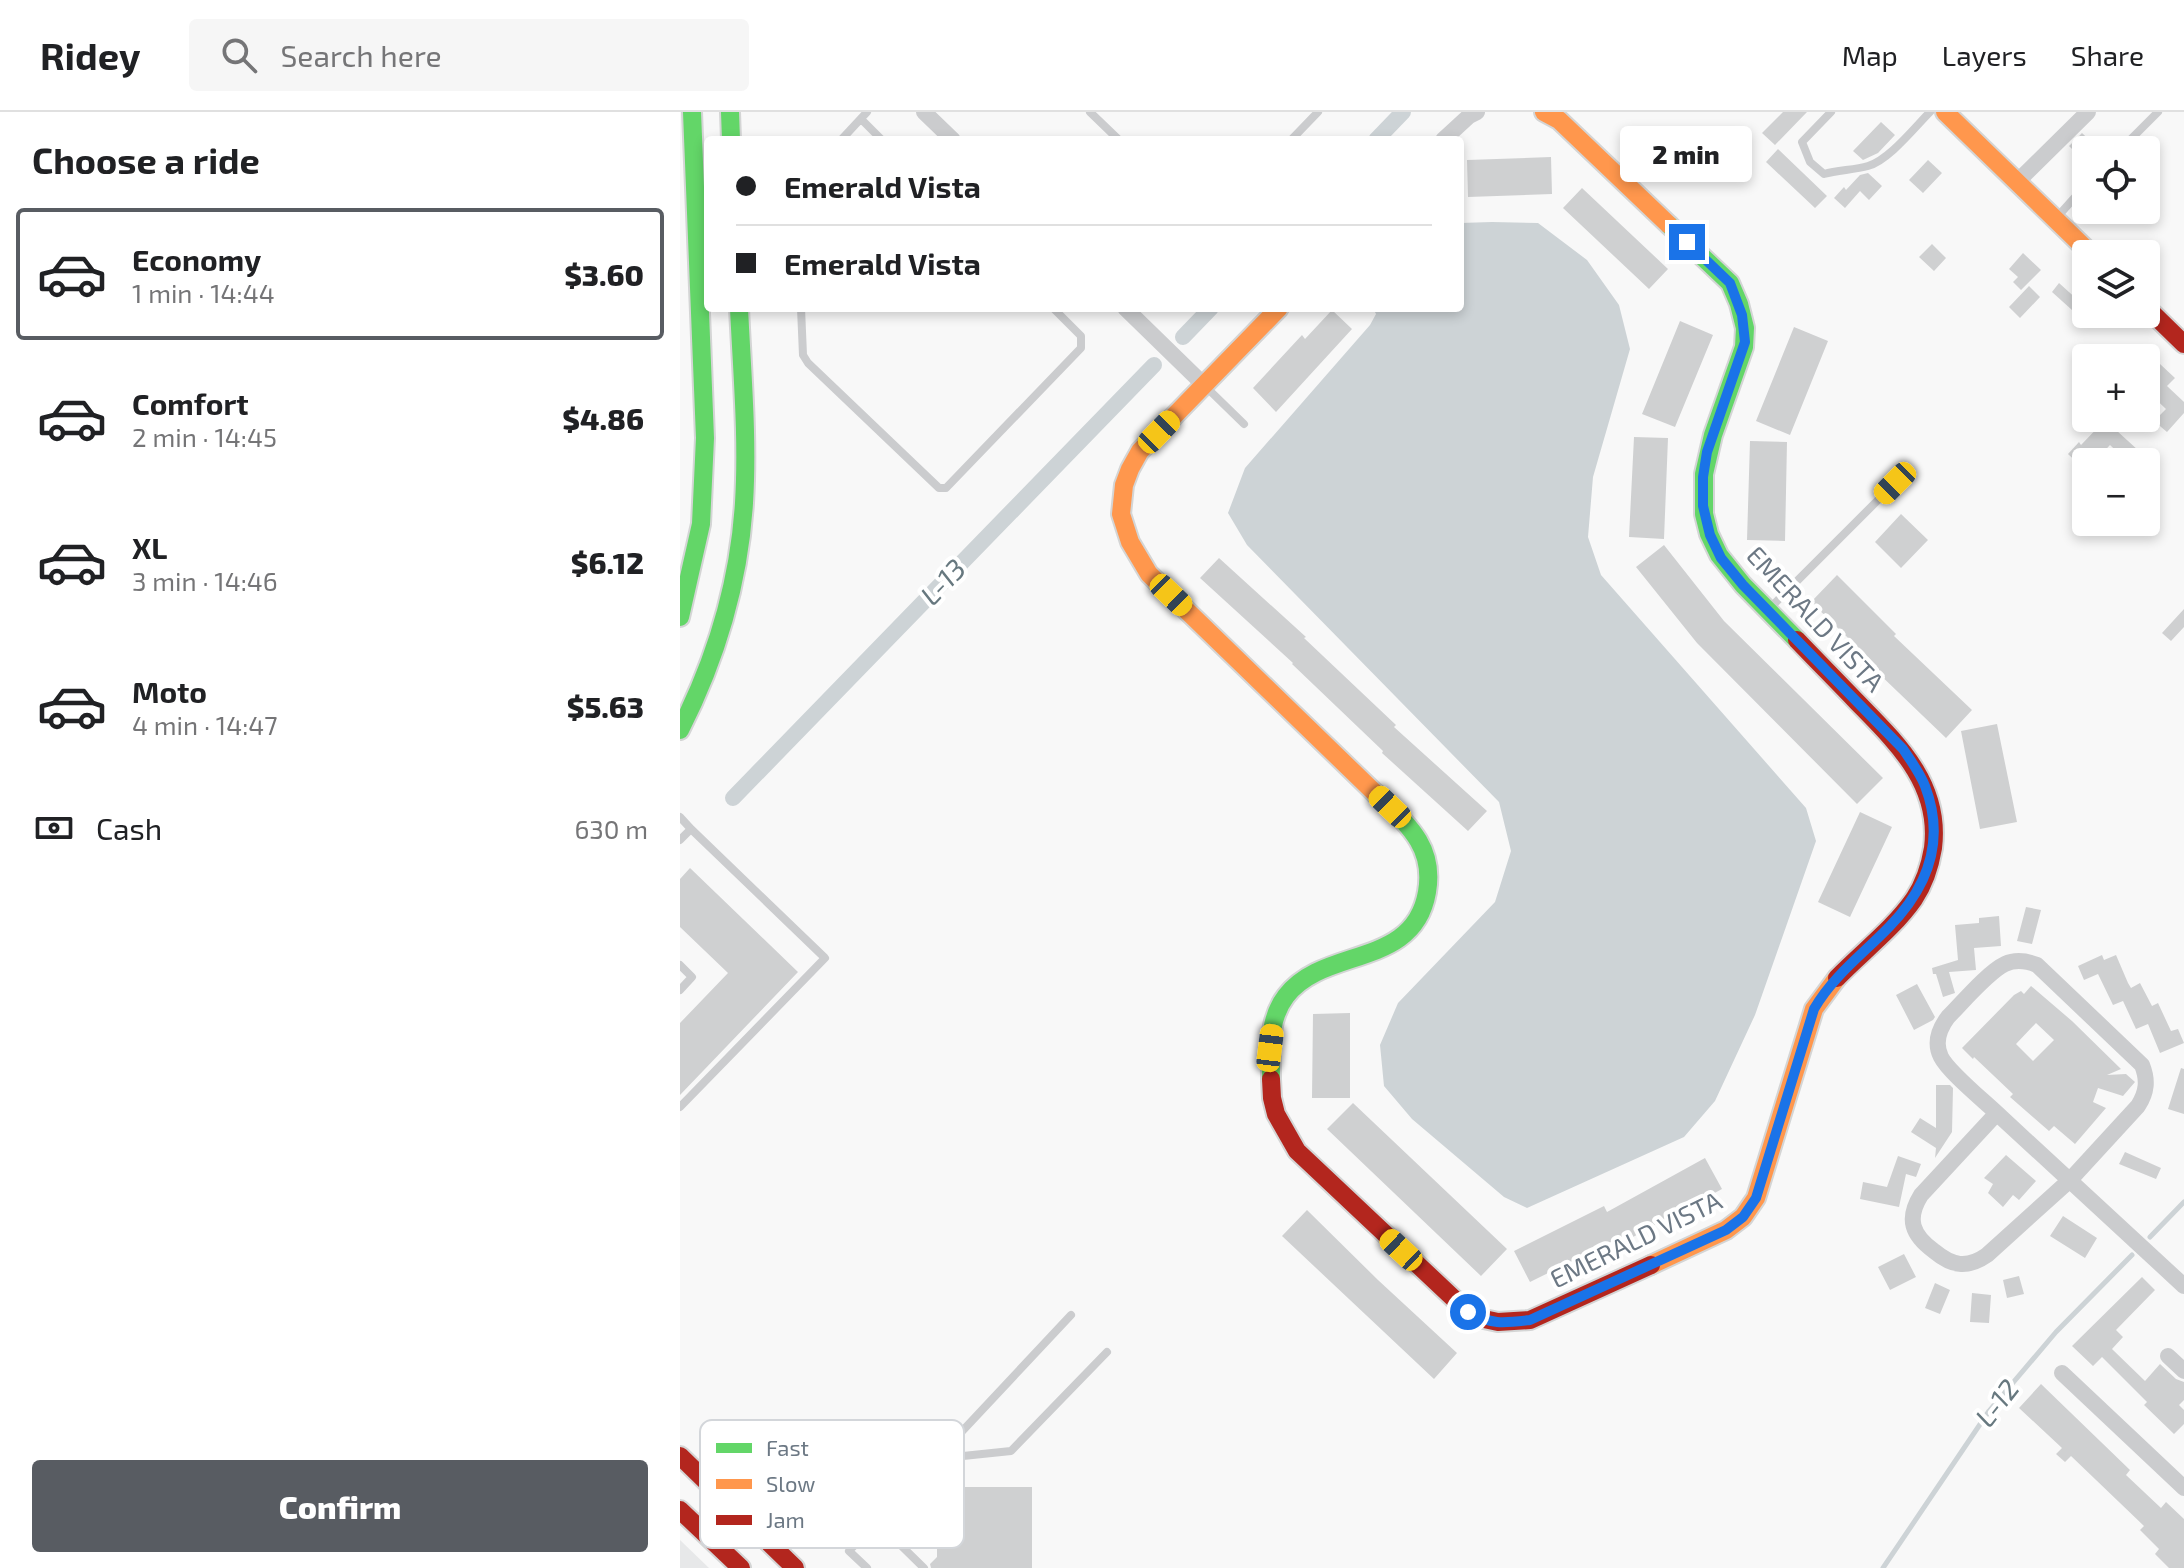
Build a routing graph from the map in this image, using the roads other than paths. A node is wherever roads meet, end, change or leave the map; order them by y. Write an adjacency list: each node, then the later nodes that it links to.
1 (692, 112): 36 (street)
2 (730, 112): 14 (street)
3 (924, 112): 17 (street)
4 (1090, 112): 18 (lane)
5 (1318, 112): 19 (lane)
6 (1477, 112): 20 (street)
7 (1544, 112): 37 (street, EMERALD VISTA)
8 (1831, 112): 9 (lane)
9 (1930, 112)
10 (1945, 112): 22 (street)
11 (2088, 112): 22 (street)
12 (2158, 112): 21 (lane)
13 (864, 116): 15 (lane); 16 (lane)
14 (731, 136)
15 (845, 136)
16 (879, 136)
17 (949, 136)
18 (1115, 136)
19 (1295, 136)
20 (1447, 136)
21 (2134, 136)
22 (2017, 182): 24 (street)
23 (2072, 201): 24 (lane)
24 (2055, 220): 25 (street)
25 (2076, 240)
26 (739, 312): 39 (street)
27 (801, 312): 28 (lane)
28 (1057, 312)
29 (1129, 312): 33 (street)
30 (1275, 312): 33 (street, EMERALD VISTA)
31 (2160, 321): 32 (street)
32 (2184, 344)
33 (1204, 385): 34 (lane); 37 (street, EMERALD VISTA)
34 (1244, 424)
35 (1895, 483): 37 (lane)
36 (688, 554): 38 (street)
37 (1768, 610)
38 (680, 617)
39 (680, 730)
40 (680, 817): 41 (lane)
41 (691, 829): 42 (lane); 45 (lane)
42 (680, 840)
43 (680, 965): 44 (lane)
44 (680, 990)
45 (680, 1107)
46 (1997, 1113): 47 (street); 47 (street); 47 (street)
47 (2070, 1180): 48 (street)
48 (2184, 1286)
49 (1071, 1315): 54 (lane)
50 (1107, 1352): 56 (lane)
51 (2168, 1356): 52 (street)
52 (2184, 1371)
53 (2062, 1373): 58 (street)
54 (964, 1430)
55 (680, 1456): 57 (street)
56 (964, 1456)
57 (700, 1475)
58 (2184, 1488)
59 (680, 1510): 60 (street)
60 (700, 1529)
61 (720, 1548): 65 (street)
62 (774, 1548): 66 (street)
63 (852, 1548): 67 (lane)
64 (904, 1548): 68 (lane)
65 (741, 1568)
66 (795, 1568)
67 (867, 1568)
68 (924, 1568)

